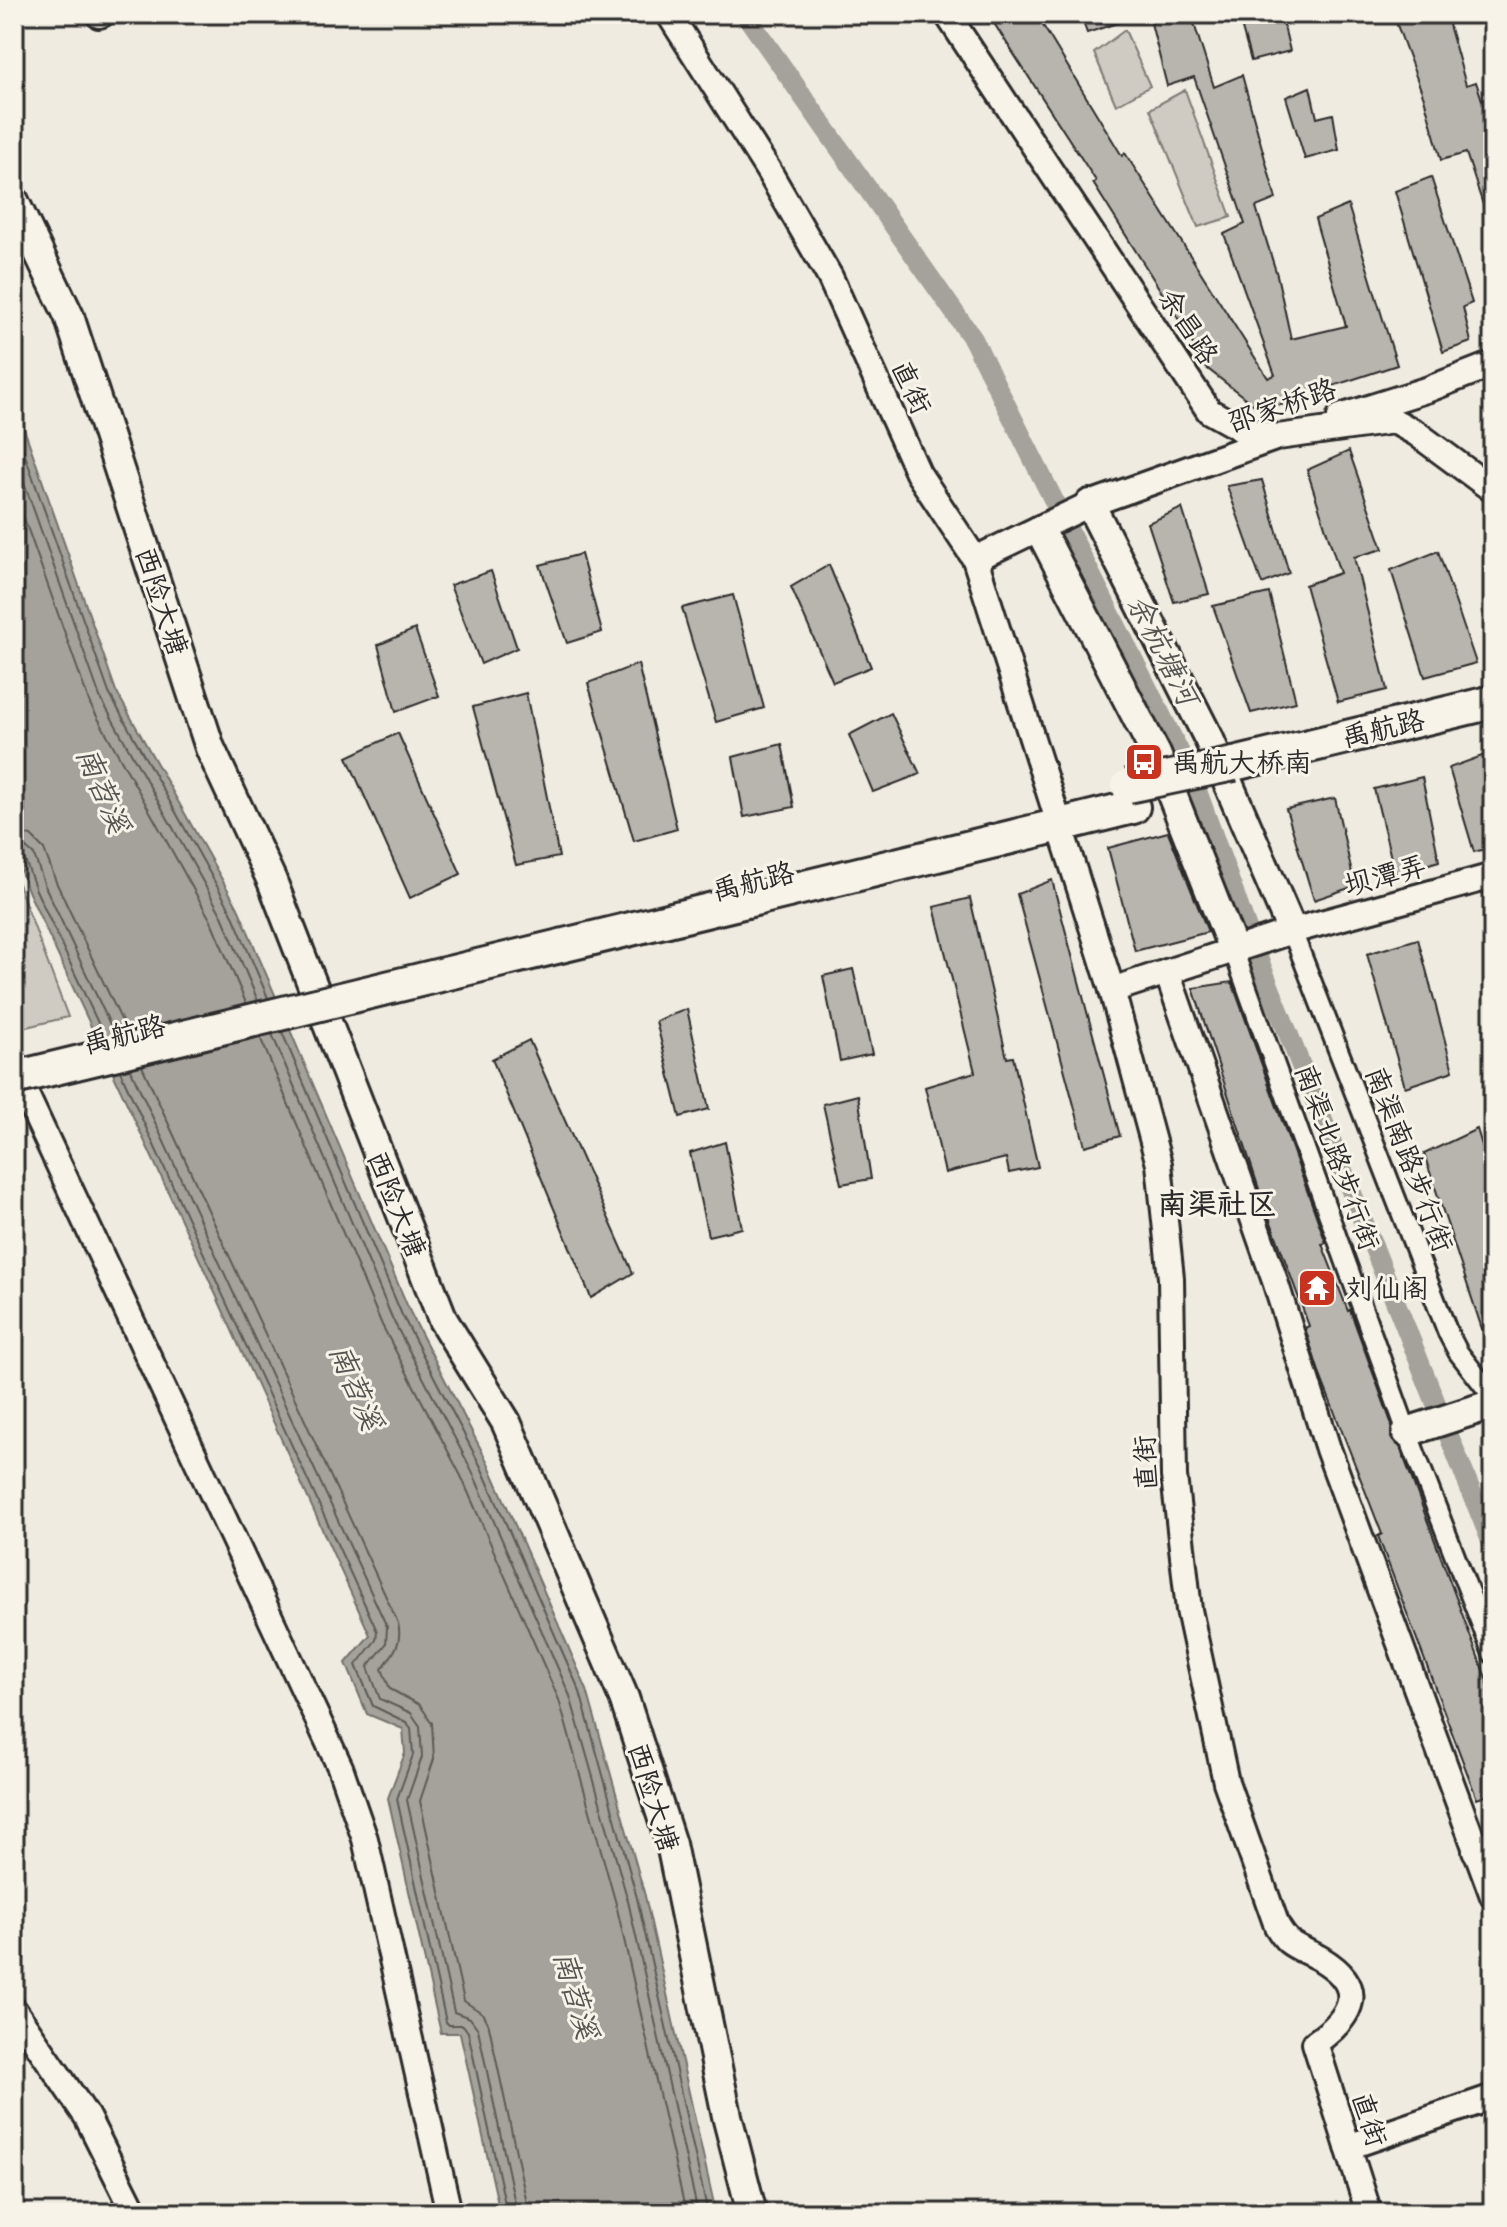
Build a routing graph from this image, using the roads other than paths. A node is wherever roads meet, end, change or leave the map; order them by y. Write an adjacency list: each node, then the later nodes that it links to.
1 (669, 14): 9 (street, 直街)
2 (947, 14): 5 (street, 余昌路)
3 (14, 201): 33 (street, 西险大塘)
4 (1493, 364): 5 (street, 邵家桥路)
5 (1278, 437): 6 (street, 余昌路); 7 (street, 邵家桥路)
6 (1493, 490)
7 (1090, 504): 8 (street, 邵家桥路); 16 (street)
8 (1040, 530): 9 (street, 邵家桥路); 17 (street)
9 (975, 559): 13 (street, 直街)
10 (1493, 702): 12 (main road, 禹航路)
11 (1493, 720): 12 (main road, 禹航路)
12 (1236, 773): 13 (main road, 禹航路)
13 (1058, 815): 14 (main road, 禹航路); 19 (street, 直街)
14 (993, 832): 20 (main road, 禹航路); 22 (main road, bridge)
15 (1493, 876): 16 (street, 坝潭弄)
16 (1292, 931): 17 (street, 坝潭弄); 23 (street, 南渠南路步行街)
17 (1236, 948): 18 (street, 坝潭弄); 24 (street, 南渠北路步行街)
18 (1167, 972): 19 (street, 坝潭弄); 26 (street)
19 (1112, 990): 30 (street, 直街)
20 (14, 1061)
21 (14, 1069): 32 (street)
22 (14, 1078)
23 (1491, 1403): 24 (street)
24 (1407, 1432): 25 (street, 南渠北路步行街)
25 (1493, 1654)
26 (1485, 1847): 27 (street)
27 (1493, 1896)
28 (14, 2010): 31 (street)
29 (1493, 2097): 30 (street)
30 (1348, 2147): 34 (street, 直街)
31 (135, 2213)
32 (449, 2213)
33 (752, 2213)
34 (1369, 2213)

